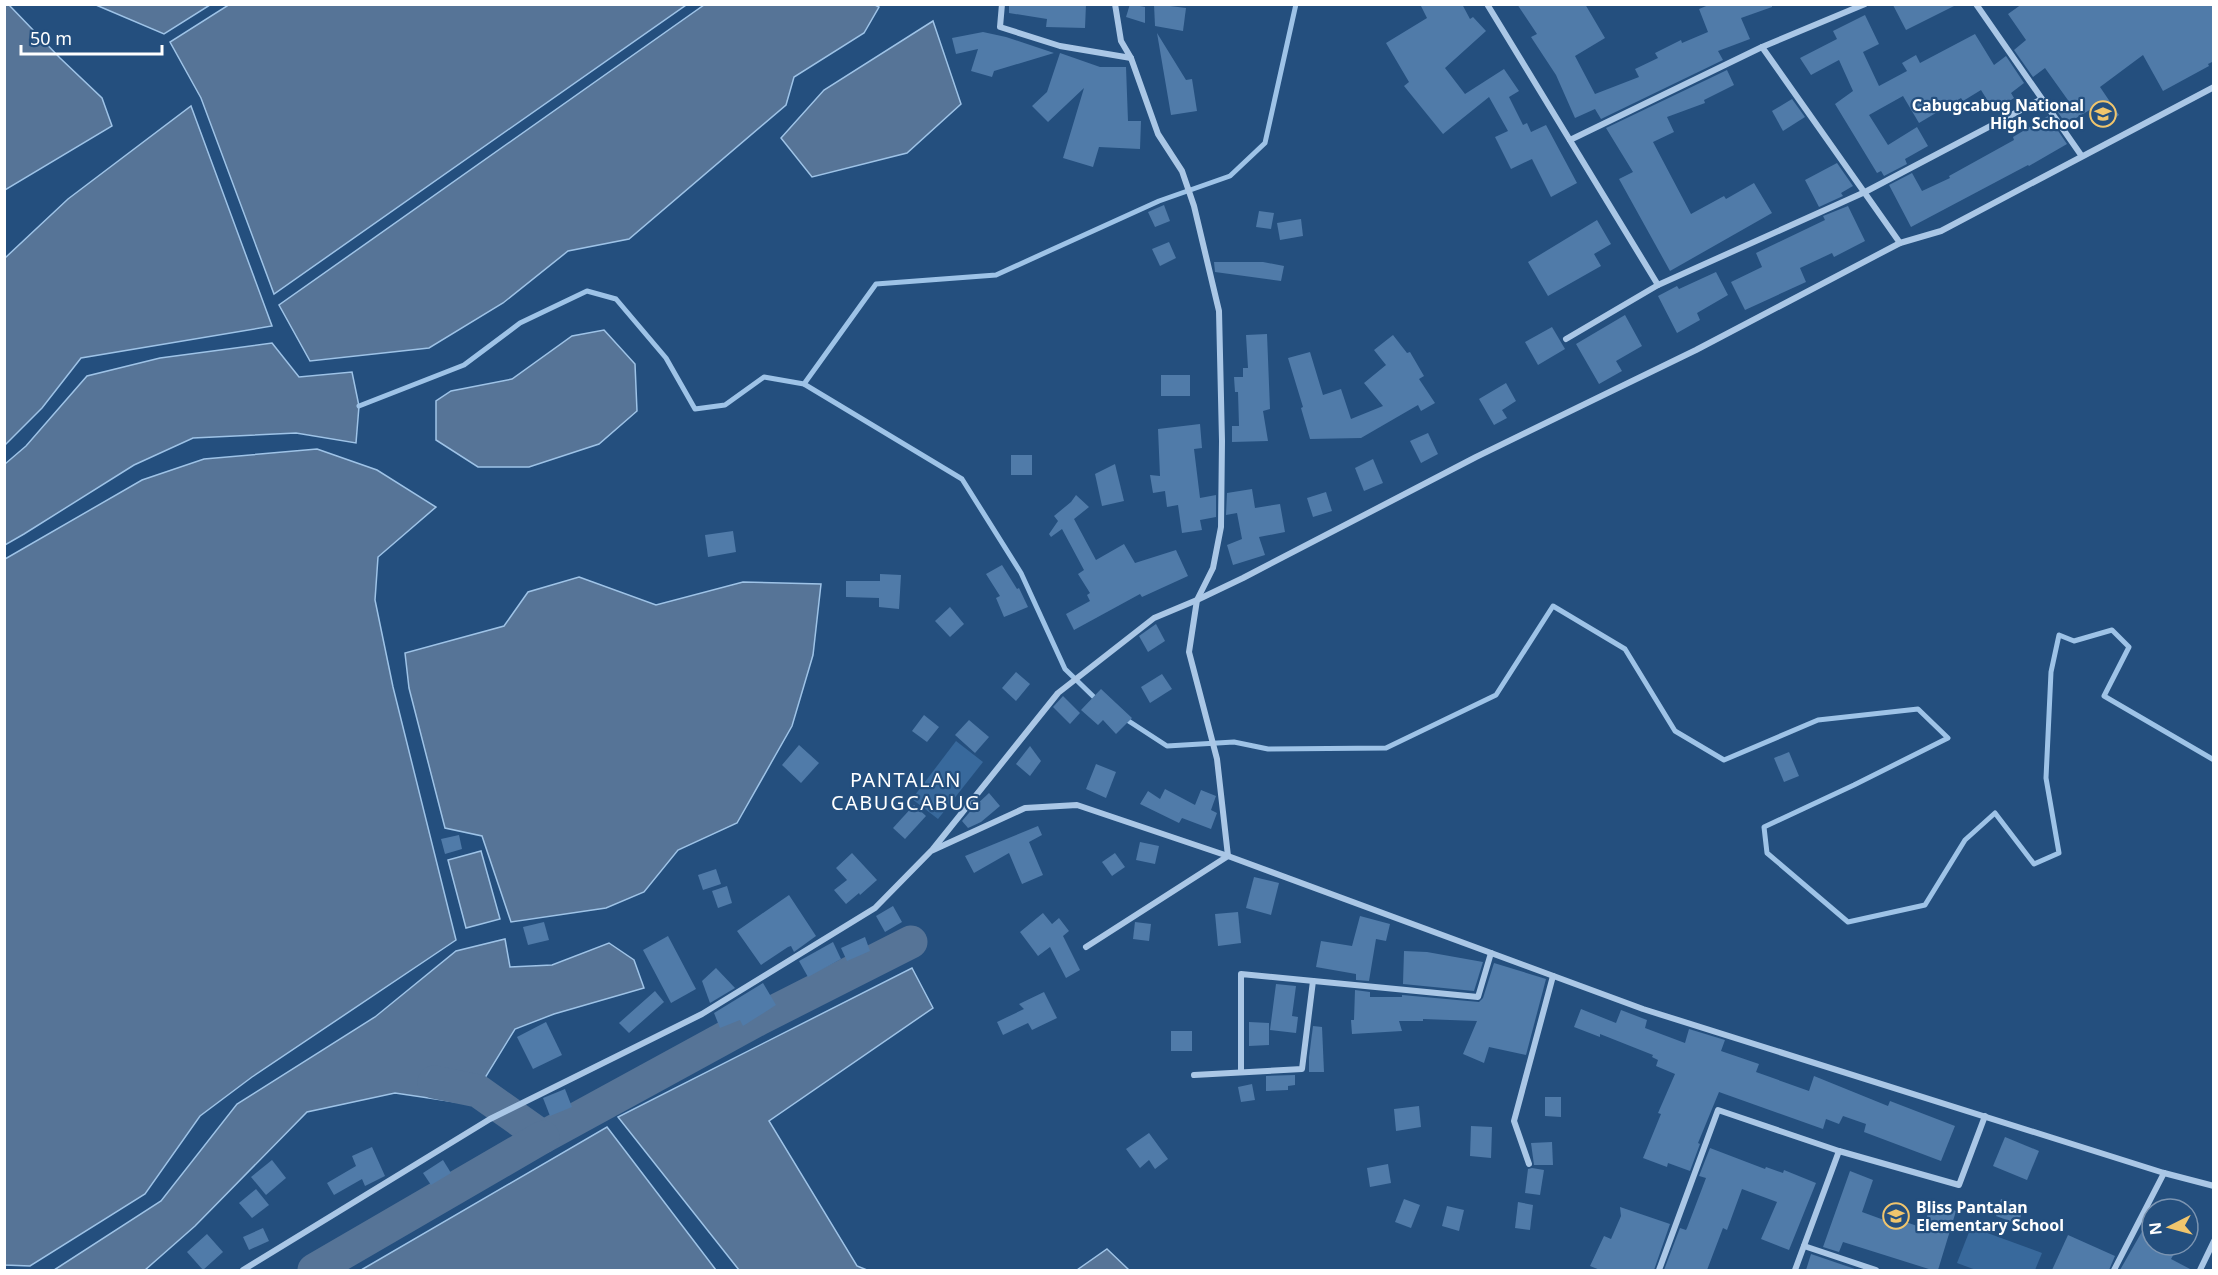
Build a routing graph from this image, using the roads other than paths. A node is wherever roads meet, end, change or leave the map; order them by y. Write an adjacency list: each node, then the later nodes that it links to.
1 (1002, 4): 7 (street)
2 (1115, 4): 7 (street)
3 (1487, 4): 10 (street)
4 (1865, 4): 6 (street)
5 (1976, 4): 9 (street)
6 (1762, 47): 10 (street); 12 (street)
7 (1131, 58): 16 (street)
8 (2214, 87): 11 (street)
9 (2042, 99): 11 (street); 12 (street)
10 (1570, 140): 14 (street)
11 (2081, 155): 13 (street)
12 (1865, 192): 13 (street); 14 (street)
13 (1900, 243): 16 (street)
14 (1658, 285): 15 (street)
15 (1566, 339)
16 (1197, 600): 17 (street); 18 (street)
17 (931, 851): 18 (street); 32 (street)
18 (1228, 856): 19 (street); 20 (street)
19 (1086, 947)
20 (1491, 953): 21 (street); 22 (street)
21 (1553, 976): 25 (street); 27 (street)
22 (1313, 981): 23 (street); 23 (street)
23 (1241, 1072): 24 (street)
24 (1194, 1075)
25 (1985, 1116): 26 (street); 28 (street)
26 (1839, 1151): 31 (street); 33 (street)
27 (1529, 1164)
28 (2164, 1173): 29 (street); 36 (street)
29 (2214, 1186)
30 (2214, 1241): 37 (street)
31 (1804, 1246): 34 (street); 35 (street)
32 (243, 1270)
33 (1659, 1270)
34 (1795, 1270)
35 (1876, 1270)
36 (2114, 1270)
37 (2200, 1270)

